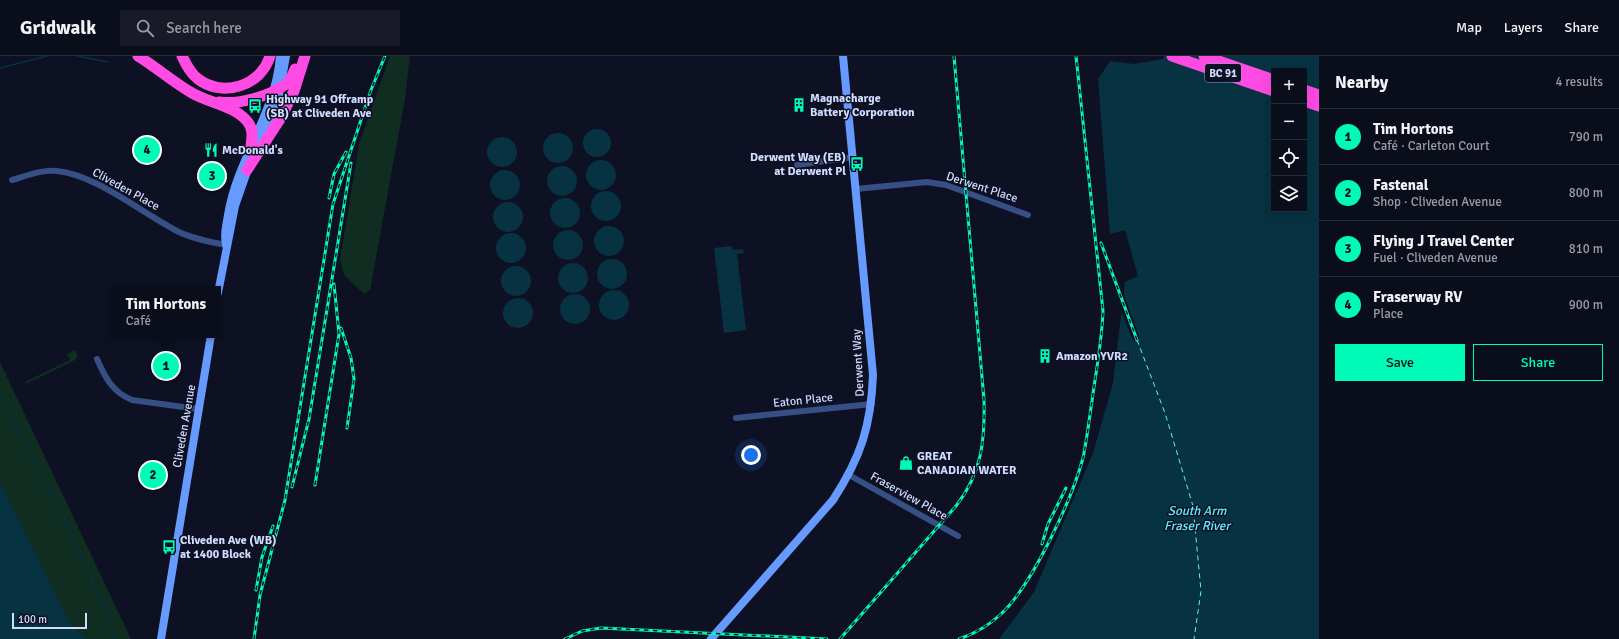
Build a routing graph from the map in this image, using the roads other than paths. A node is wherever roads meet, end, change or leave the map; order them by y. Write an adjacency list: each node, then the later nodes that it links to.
1 (138, 56): 16 (highway)
2 (182, 56): 3 (highway)
3 (270, 56)
4 (280, 56): 12 (street)
5 (286, 56): 12 (street)
6 (300, 56): 12 (highway)
7 (305, 56): 22 (highway)
8 (843, 56): 20 (street, Derwent Way)
9 (1172, 56): 13 (highway, BC 91)
10 (1204, 56): 11 (highway, BC 91)
11 (1271, 79)
12 (278, 88): 16 (highway); 19 (street); 22 (street)
13 (1271, 90)
14 (1307, 91): 15 (highway)
15 (1319, 95)
16 (209, 100): 19 (highway)
17 (1307, 102): 18 (highway)
18 (1319, 106)
19 (251, 147): 26 (street)
20 (853, 157): 21 (street); 24 (street, Derwent Way)
21 (797, 165)
22 (247, 170): 26 (street)
23 (12, 180): 26 (street, Cliveden Place)
24 (856, 189): 25 (street, Derwent Place); 30 (street, Derwent Way)
25 (1028, 214)
26 (226, 245): 27 (street)
27 (219, 286)
28 (210, 338): 31 (street, Cliveden Avenue)
29 (97, 359): 31 (street)
30 (872, 404): 32 (street, Eaton Place); 33 (street, Derwent Way)
31 (198, 409): 35 (street, Cliveden Avenue)
32 (736, 418)
33 (849, 475): 34 (street, Fraserview Place); 36 (street, Derwent Way)
34 (958, 536)
35 (161, 639)
36 (711, 639)

